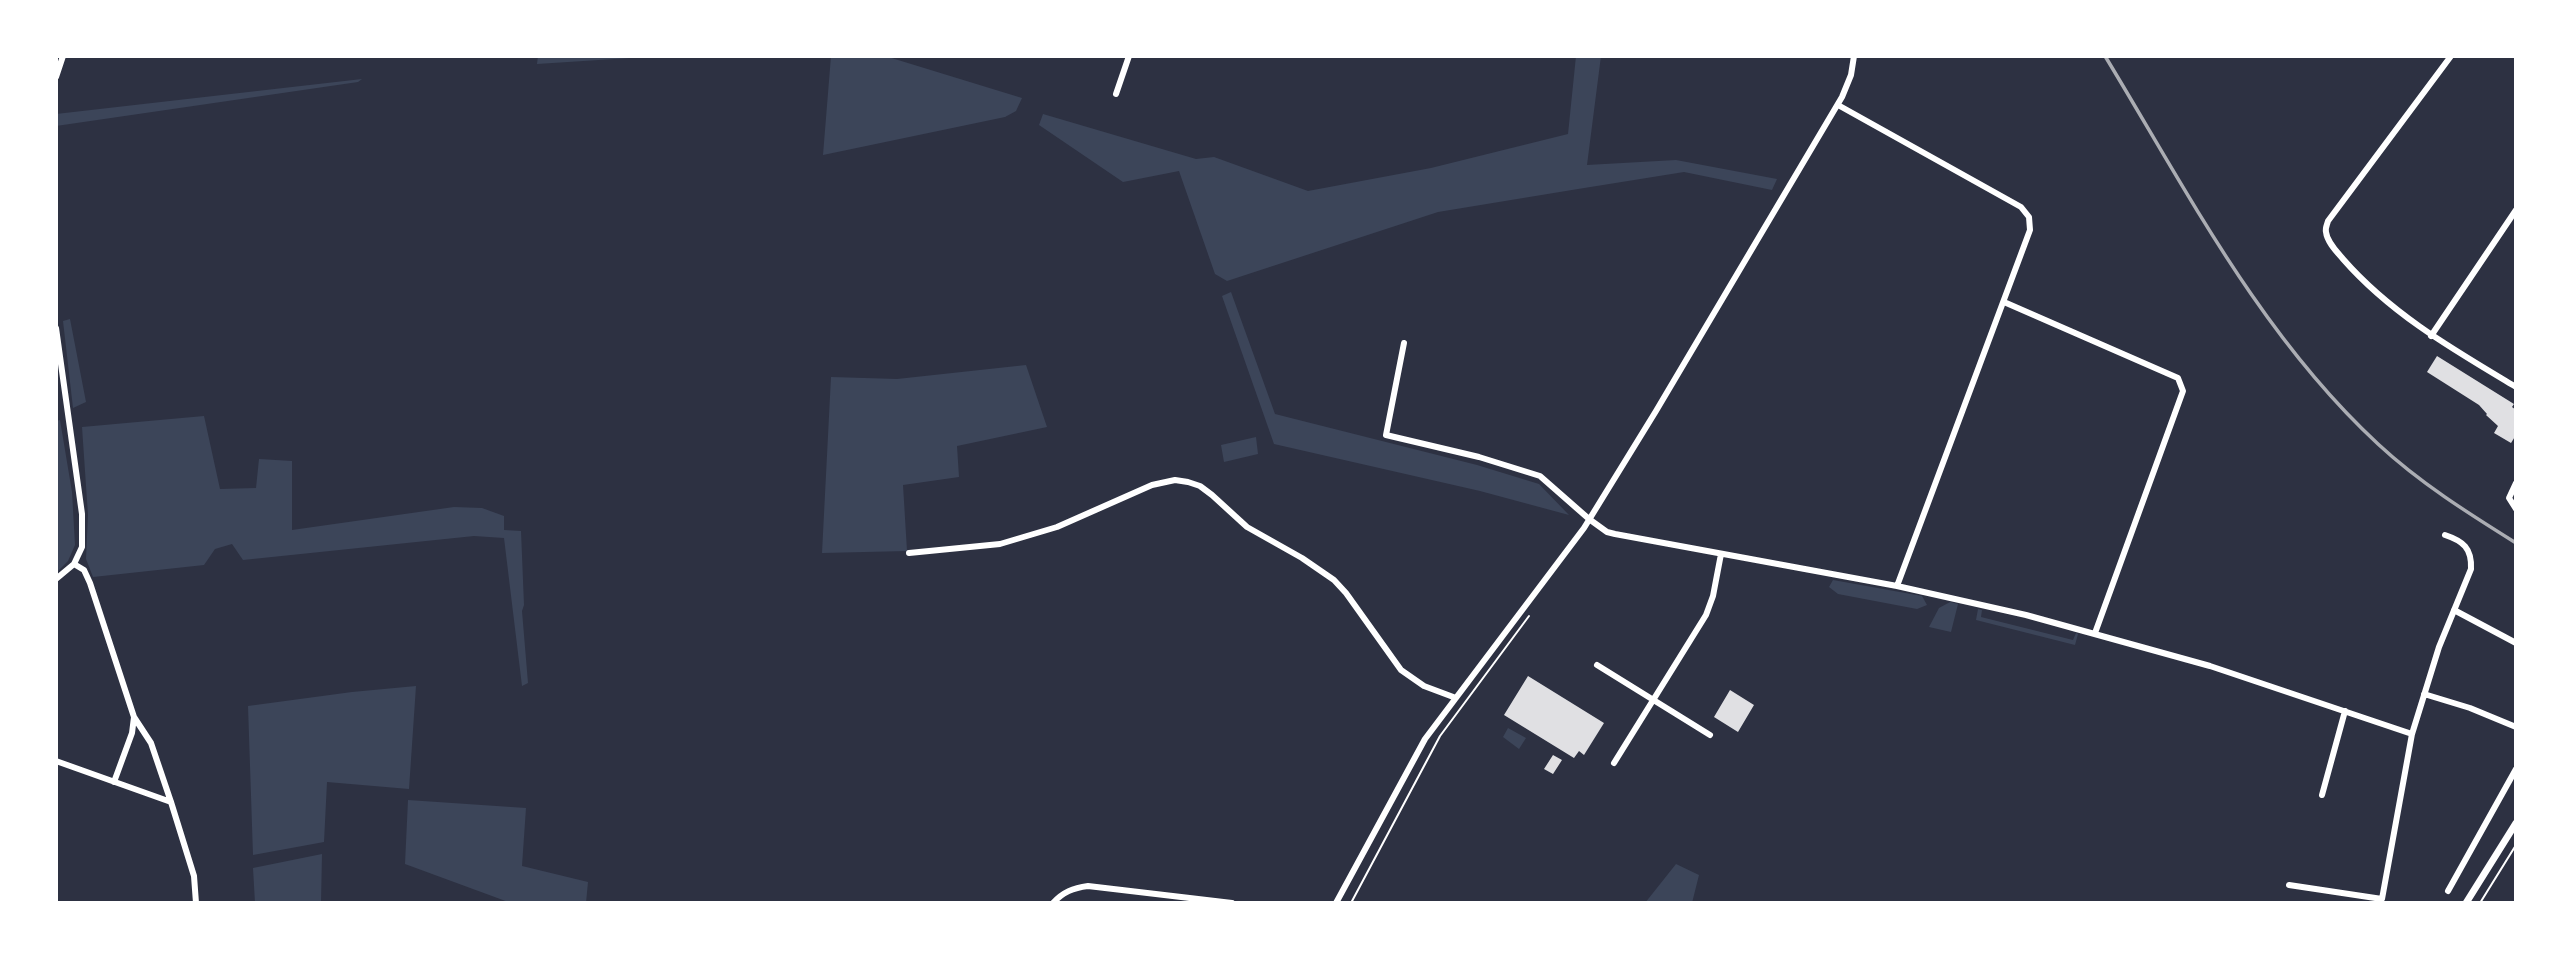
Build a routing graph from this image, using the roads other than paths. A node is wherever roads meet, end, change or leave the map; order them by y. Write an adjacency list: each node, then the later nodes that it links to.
1 (63, 56): 5 (street)
2 (1129, 56): 6 (street)
3 (1854, 56): 7 (street)
4 (2451, 56): 11 (street)
5 (56, 77)
6 (1116, 94)
7 (1838, 105): 9 (street); 16 (street)
8 (2516, 210): 11 (street)
9 (2004, 302): 22 (street); 24 (street)
10 (56, 328): 20 (street)
11 (2431, 336): 13 (street)
12 (1404, 343): 16 (street)
13 (2516, 387)
14 (2516, 483): 15 (street)
15 (2516, 509)
16 (1589, 519): 19 (street); 28 (street)
17 (2445, 535): 23 (street)
18 (909, 553): 28 (street)
19 (1721, 554): 22 (street); 29 (street)
20 (74, 564): 21 (street); 31 (street)
21 (56, 579)
22 (1898, 586): 24 (street)
23 (2454, 610): 25 (street); 27 (street)
24 (2095, 633): 30 (street)
25 (2516, 643)
26 (1597, 665): 29 (street)
27 (2424, 694): 32 (street); 34 (street)
28 (1455, 698): 47 (street)
29 (1653, 701): 33 (street); 36 (street)
30 (2345, 711): 34 (street); 39 (street)
31 (134, 717): 38 (street); 40 (street)
32 (2516, 727)
33 (1710, 734)
34 (2412, 734): 42 (street)
35 (56, 761): 38 (street)
36 (1615, 763)
37 (2516, 769): 43 (street)
38 (114, 782): 40 (street)
39 (2322, 795)
40 (171, 802): 44 (street)
41 (2516, 823): 48 (street)
42 (2289, 885)
43 (2448, 891)
44 (196, 903)
45 (1053, 903): 46 (street)
46 (1232, 903)
47 (1336, 903)
48 (2466, 903)

